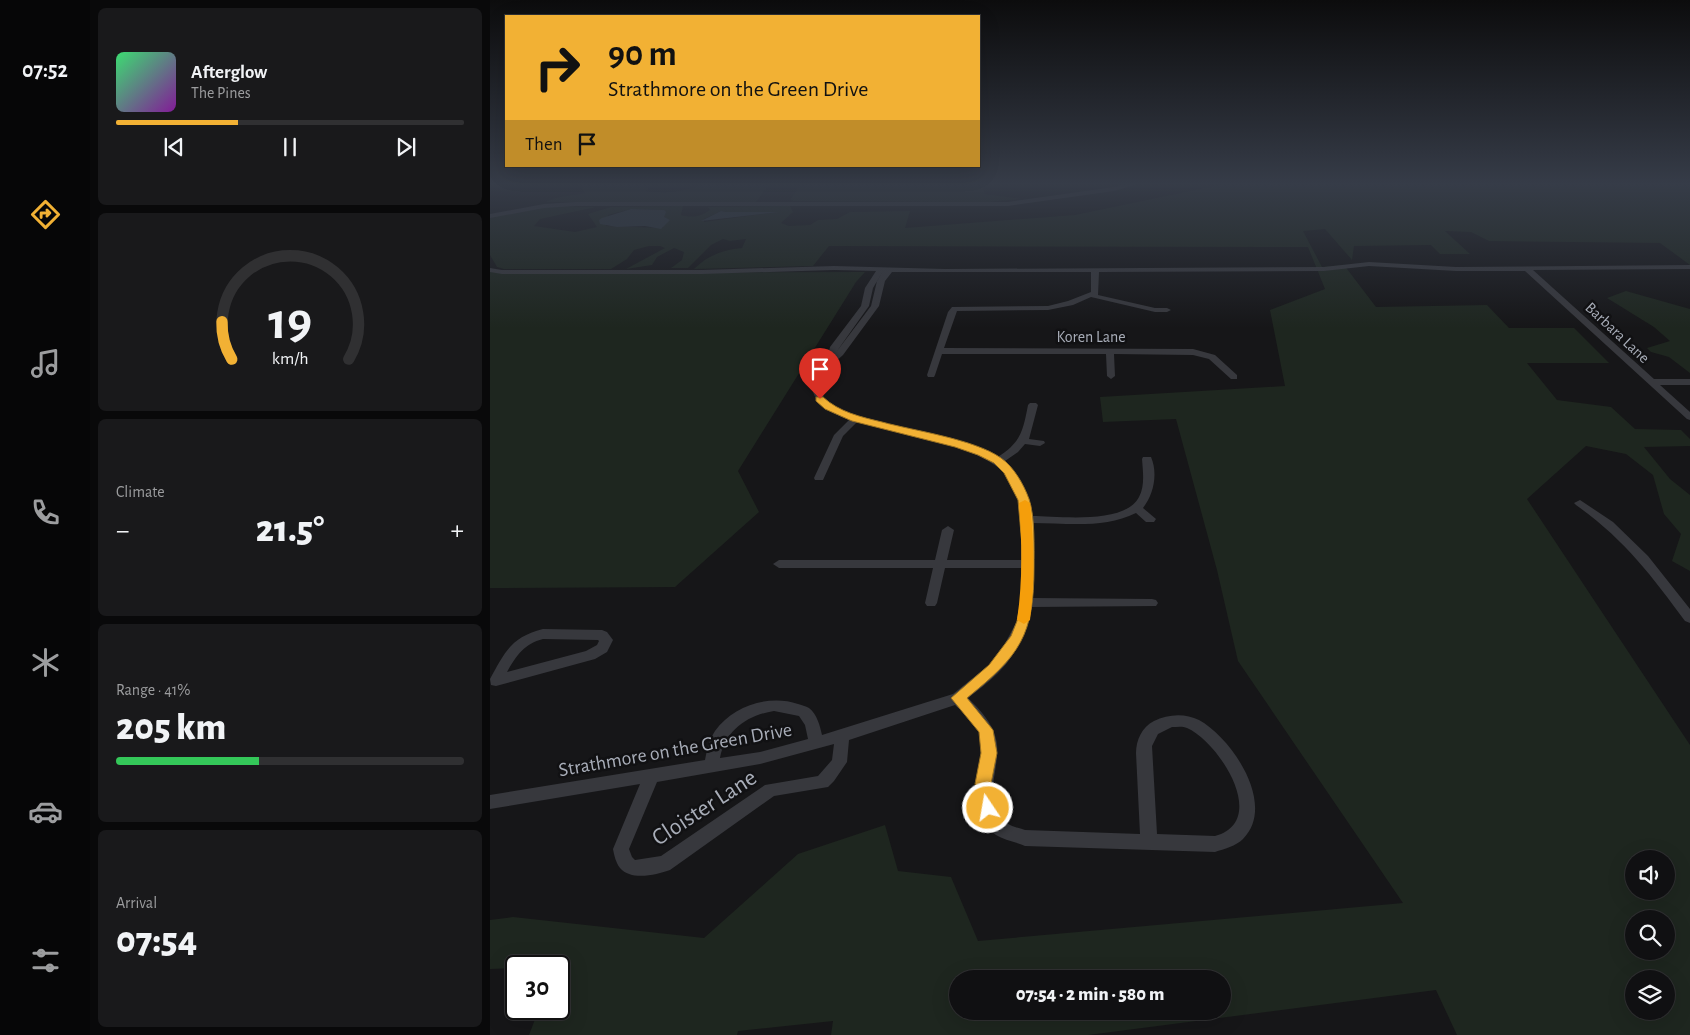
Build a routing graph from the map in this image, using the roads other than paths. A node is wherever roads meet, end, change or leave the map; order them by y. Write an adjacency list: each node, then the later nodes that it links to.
1 (1690, 267): 2 (street)
2 (1526, 268): 5 (street); 13 (street, Barbara Lane)
3 (886, 269): 4 (street); 5 (street); 17 (street, Strathmore on the Green Drive)
4 (490, 270)
5 (1095, 270): 6 (street)
6 (1090, 295): 7 (street); 8 (street)
7 (1167, 310)
8 (939, 351): 9 (street, Koren Lane); 10 (street)
9 (1110, 352): 11 (street); 12 (street, Koren Lane)
10 (931, 375)
11 (1111, 376)
12 (1234, 377)
13 (1651, 382): 14 (street); 16 (street, Barbara Lane)
14 (1690, 382)
15 (1033, 405): 18 (street)
16 (1690, 417)
17 (855, 419): 21 (street, Strathmore on the Green Drive); 22 (street)
18 (1025, 441): 19 (street); 21 (street)
19 (1040, 443)
20 (1147, 459): 24 (street)
21 (998, 461): 25 (street, Strathmore on the Green Drive)
22 (819, 478)
23 (1580, 503): 34 (street)
24 (1137, 508): 25 (street); 26 (street)
25 (1027, 519): 30 (street, Strathmore on the Green Drive)
26 (1150, 519)
27 (948, 530): 28 (street)
28 (940, 563): 29 (street); 30 (street); 32 (street)
29 (780, 564)
30 (1027, 564): 31 (street, Strathmore on the Green Drive)
31 (1027, 602): 33 (street); 36 (street, Strathmore on the Green Drive)
32 (931, 603)
33 (1152, 603)
34 (1690, 618)
35 (493, 681): 35 (street)
36 (958, 698): 37 (street, Strathmore on the Green Drive); 42 (street)
37 (842, 736): 38 (street, Strathmore on the Green Drive); 40 (street, Cloister Lane)
38 (816, 743): 39 (street, Strathmore on the Green Drive); 39 (street)
39 (711, 766): 40 (street, Strathmore on the Green Drive)
40 (651, 776): 41 (street, Strathmore on the Green Drive)
41 (490, 802)
42 (1149, 841): 42 (street)

